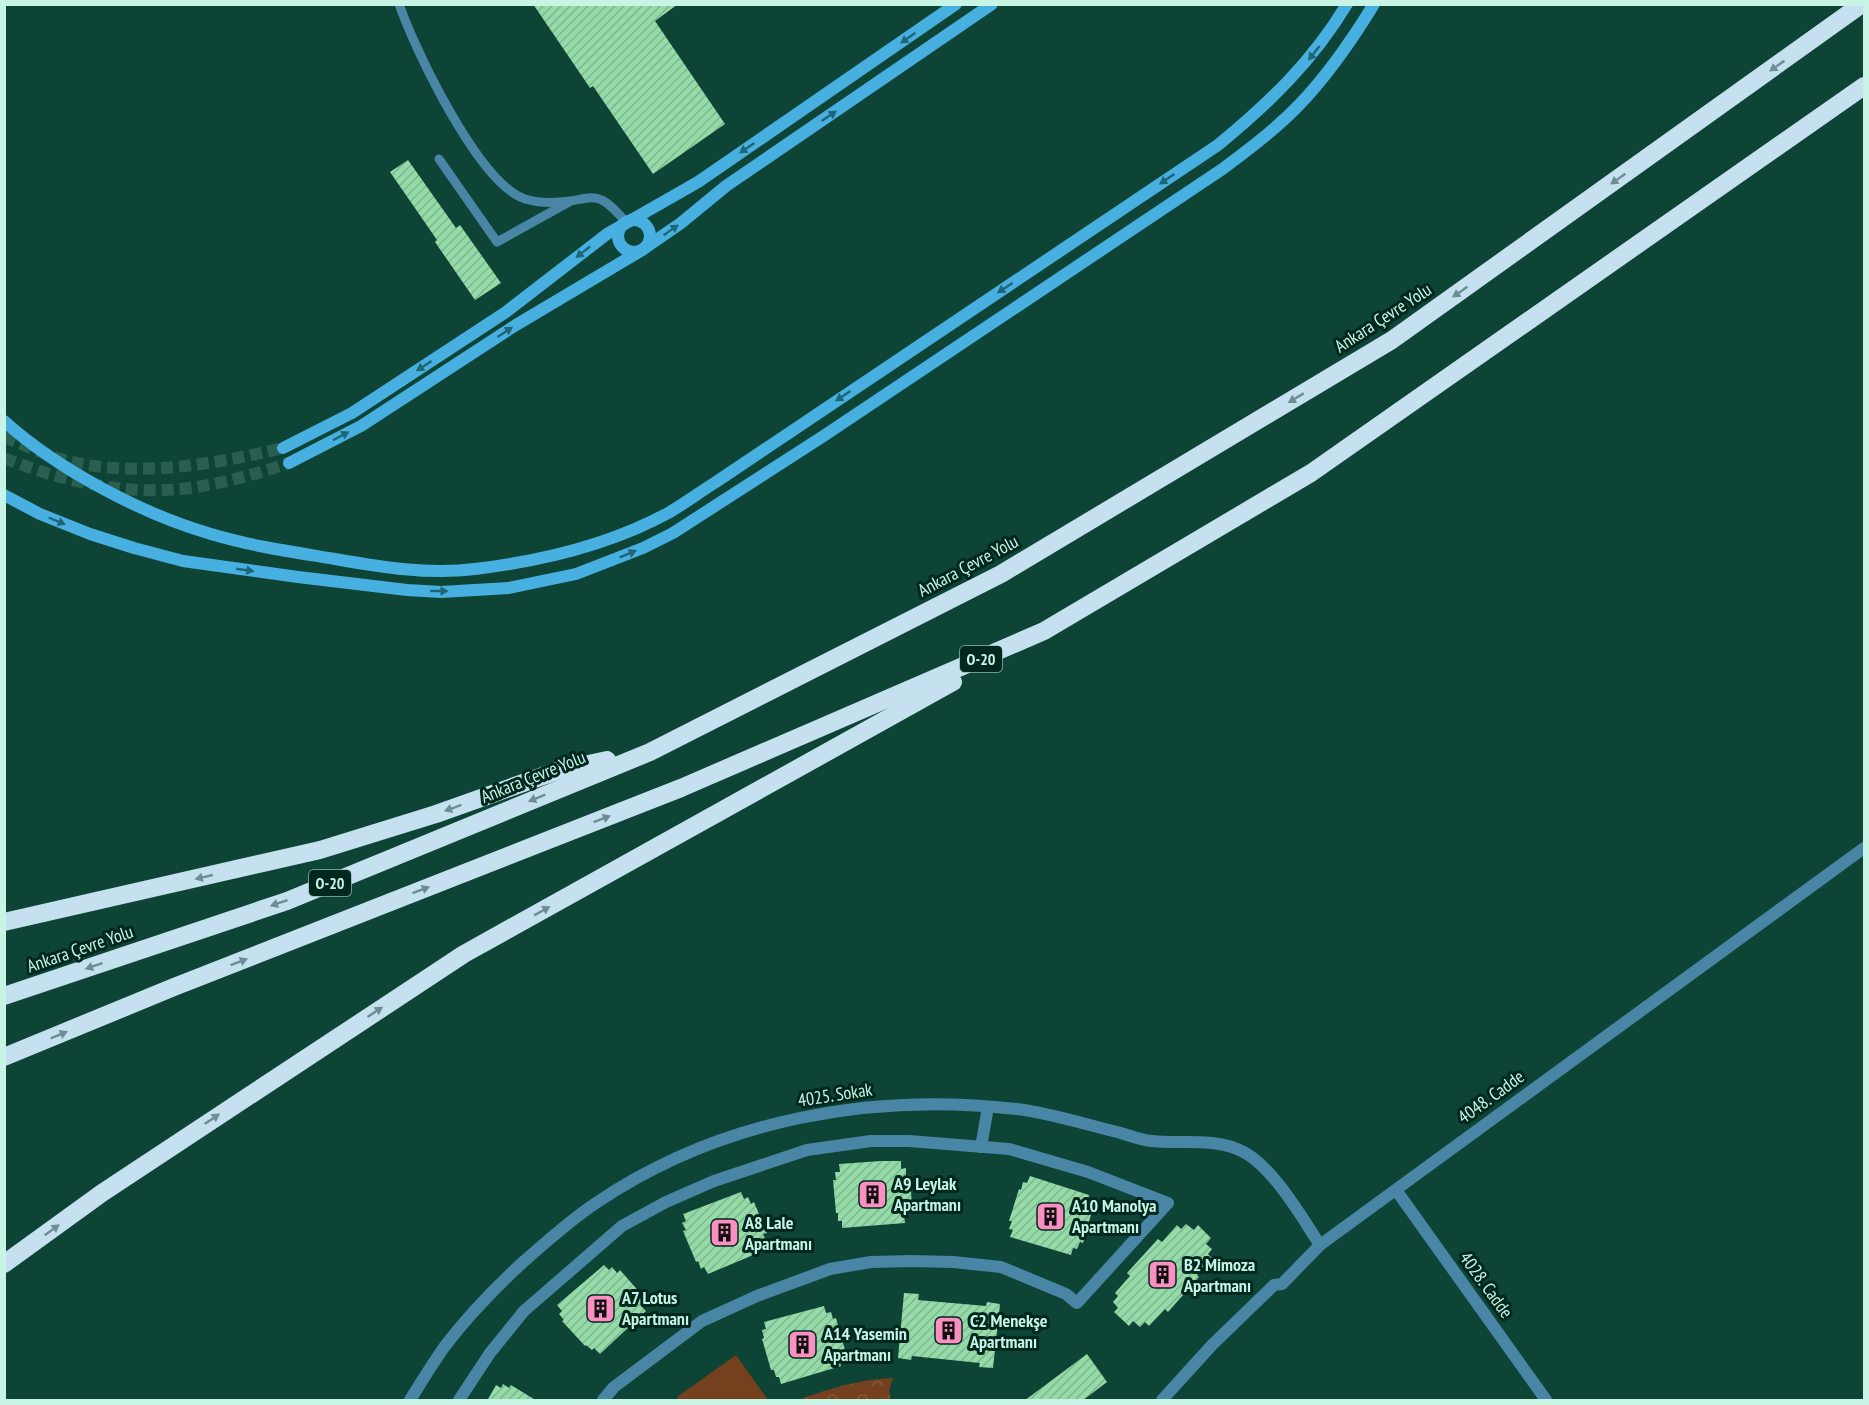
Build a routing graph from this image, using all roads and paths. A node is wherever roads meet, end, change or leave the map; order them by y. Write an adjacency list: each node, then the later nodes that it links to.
1 (399, 4): 9 (lane)
2 (956, 4): 10 (main road, one-way to 10)
3 (992, 4): 11 (main road, one-way to 3)
4 (1347, 4): 12 (main road, one-way to 12)
5 (1374, 4): 15 (main road, one-way to 5)
6 (1862, 4): 17 (highway, Ankara Çevre Yolu / O-20, one-way to 17)
7 (1864, 86): 16 (highway, O-20)
8 (439, 159): 9 (lane)
9 (571, 201): 10 (lane)
10 (626, 222): 11 (main road); 11 (main road); 13 (main road, one-way to 13)
11 (642, 250): 14 (main road, one-way to 11)
12 (4, 421)
13 (283, 448)
14 (289, 463)
15 (4, 495)
16 (1044, 631): 21 (highway, O-20, one-way to 16); 26 (highway, one-way to 16)
17 (650, 752): 19 (highway, one-way to 19); 20 (highway, Ankara Çevre Yolu / O-20, one-way to 20)
18 (1864, 848): 24 (street, 4048. Cadde)
19 (4, 922)
20 (4, 996)
21 (4, 1057)
22 (988, 1107): 23 (street); 25 (street, 4025. Sokak); 27 (street, 4025. Sokak)
23 (981, 1147): 28 (street); 29 (street)
24 (1396, 1190): 25 (street, 4048. Cadde); 31 (street, 4028. Cadde)
25 (1320, 1245): 30 (street, 4048. Cadde)
26 (4, 1264)
27 (410, 1401)
28 (459, 1401)
29 (603, 1401)
30 (1162, 1401)
31 (1546, 1401)

